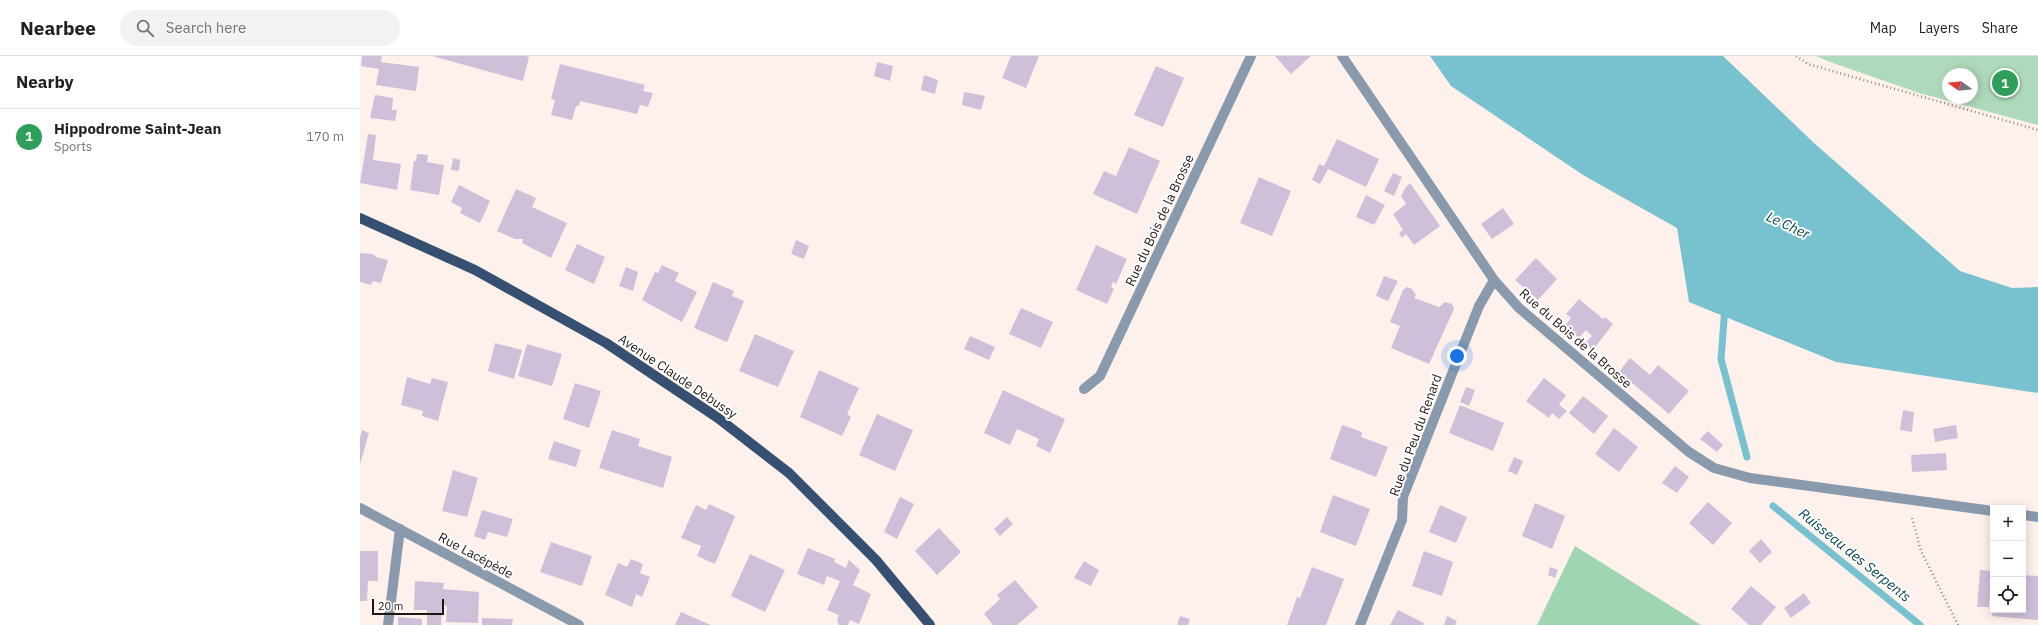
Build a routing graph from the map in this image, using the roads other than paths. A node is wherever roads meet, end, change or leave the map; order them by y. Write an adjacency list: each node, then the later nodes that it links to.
1 (1250, 56): 5 (street, Rue du Bois de la Brosse)
2 (1342, 56): 4 (street, Rue du Bois de la Brosse)
3 (360, 218): 13 (main road, Avenue Claude Debussy)
4 (1494, 280): 7 (street, Rue du Bois de la Brosse); 14 (street, Rue du Peu du Renard)
5 (1084, 389)
6 (360, 508): 10 (street, Rue Lacépède)
7 (1990, 511)
8 (2026, 515): 9 (street)
9 (2038, 517)
10 (400, 529): 11 (street); 12 (street, Rue Lacépède)
11 (388, 625)
12 (579, 625)
13 (930, 625)
14 (1360, 625)

